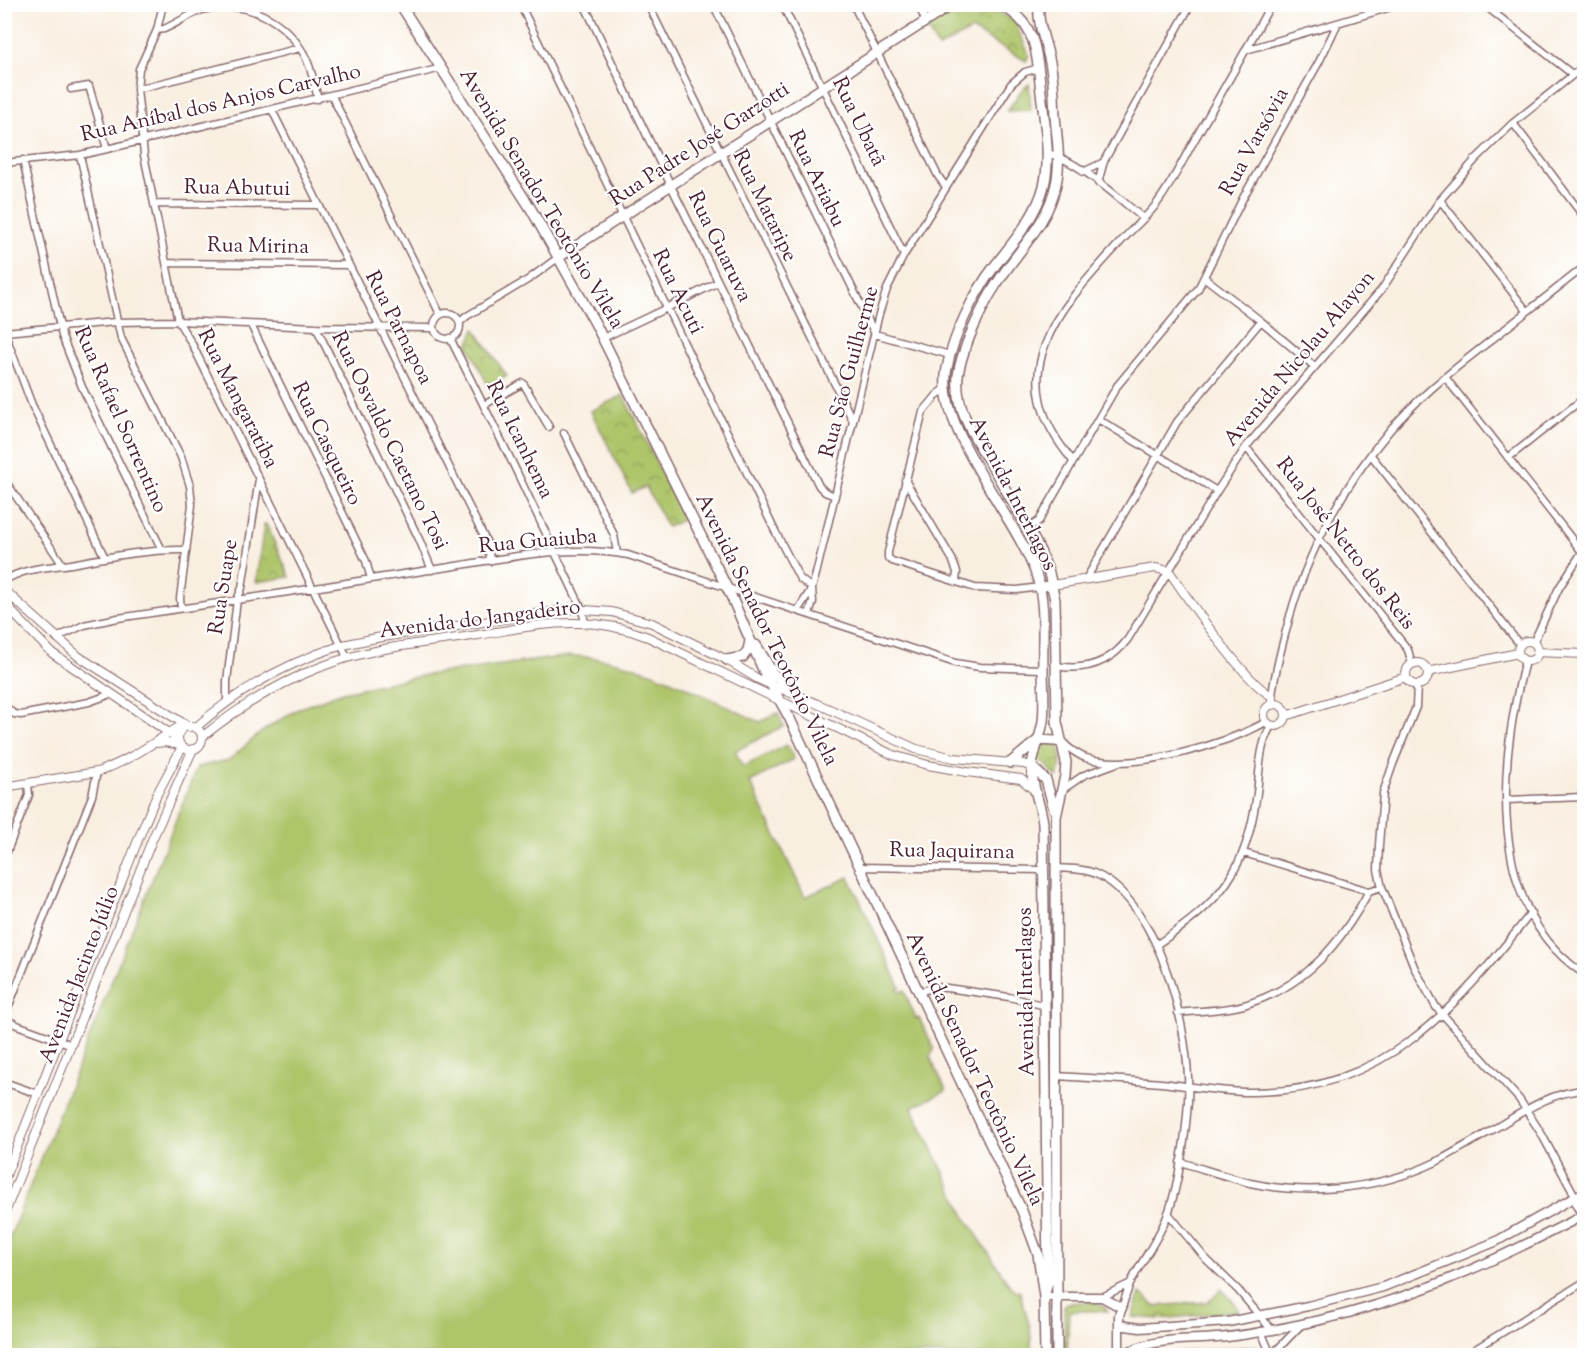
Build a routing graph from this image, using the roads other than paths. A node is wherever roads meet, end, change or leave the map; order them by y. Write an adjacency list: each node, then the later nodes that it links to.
1 (163, 4): 21 (street, Rua Mangaratiba)
2 (400, 4): 26 (main road, Avenida Senador Teotônio Vilela)
3 (520, 4): 53 (street, Rua Acuti)
4 (584, 4): 48 (street, Rua Guaruva)
5 (648, 4): 40 (street, Rua Mataripe)
6 (713, 4): 35 (street, Rua Ariabu)
7 (782, 4): 29 (street, Rua Ubatã)
8 (853, 4): 24 (street)
9 (918, 4): 19 (street)
10 (953, 4): 19 (main road, Rua Padre José Garzotti)
11 (990, 4): 18 (main road)
12 (1022, 4): 18 (main road)
13 (1039, 4): 42 (main road, Avenida Interlagos)
14 (1191, 4): 44 (street)
15 (1271, 4): 23 (street)
16 (1401, 4): 20 (street)
17 (1483, 4): 28 (street)
18 (1006, 8): 27 (main road, Avenida Interlagos)
19 (925, 20): 24 (main road, Rua Padre José Garzotti)
20 (1338, 23): 23 (street); 61 (street, Rua Varsóvia)
21 (157, 30): 22 (street); 31 (street, Rua Mangaratiba)
22 (300, 48): 31 (street); 33 (street)
23 (1246, 50): 55 (street)
24 (877, 53): 29 (main road, Rua Padre José Garzotti); 49 (street)
25 (1584, 67): 28 (street, Avenida Nicolau Alayon)
26 (442, 68): 32 (street, Rua Aníbal dos Anjos Carvalho); 57 (main road, Avenida Senador Teotônio Vilela)
27 (1039, 68): 39 (main road, Avenida Interlagos); 49 (street, Rua São Guilherme)
28 (1572, 75): 36 (street, Avenida Nicolau Alayon)
29 (823, 87): 35 (main road, Rua Padre José Garzotti); 56 (street, Rua Ubatã)
30 (71, 89): 38 (street)
31 (137, 89): 37 (street, Rua Mangaratiba)
32 (332, 96): 33 (street, Rua Aníbal dos Anjos Carvalho); 65 (street)
33 (318, 99): 34 (street, Rua Aníbal dos Anjos Carvalho)
34 (272, 110): 37 (street, Rua Aníbal dos Anjos Carvalho); 52 (street, Rua Parnapoa)
35 (769, 122): 40 (main road, Rua Padre José Garzotti); 78 (street, Rua Ariabu)
36 (1513, 123): 50 (street, Avenida Nicolau Alayon); 54 (street)
37 (142, 141): 38 (street, Rua Aníbal dos Anjos Carvalho); 51 (street, Rua Mangaratiba)
38 (107, 149): 41 (street, Rua Aníbal dos Anjos Carvalho)
39 (1046, 153): 42 (street); 81 (main road, Avenida Interlagos)
40 (720, 154): 48 (main road, Rua Padre José Garzotti); 88 (street, Rua Mataripe)
41 (80, 155): 43 (street, Rua Aníbal dos Anjos Carvalho); 70 (street)
42 (1058, 156): 46 (street); 101 (main road, Avenida Interlagos)
43 (23, 160): 45 (street, Rua Aníbal dos Anjos Carvalho); 75 (street, Rua Rafael Sorrentino)
44 (1104, 161): 46 (street); 47 (street)
45 (4, 162)
46 (1083, 172): 47 (street)
47 (1098, 183): 55 (street)
48 (670, 185): 53 (main road, Rua Padre José Garzotti); 62 (street, Rua Guaruva)
49 (946, 187): 56 (street, Rua São Guilherme)
50 (1440, 200): 64 (street); 82 (street, Avenida Nicolau Alayon)
51 (154, 204): 52 (street, Rua Abutui); 58 (street, Rua Mangaratiba)
52 (319, 205): 59 (street, Rua Parnapoa)
53 (622, 216): 57 (main road, Rua Padre José Garzotti); 63 (street, Rua Acuti)
54 (1584, 217)
55 (1143, 218): 95 (street)
56 (904, 255): 78 (street, Rua São Guilherme)
57 (559, 257): 67 (street, Rua Padre José Garzotti); 79 (main road, Avenida Senador Teotônio Vilela)
58 (167, 262): 59 (street, Rua Mirina); 68 (street, Rua Mangaratiba)
59 (348, 265): 74 (street, Rua Parnapoa)
60 (1584, 267): 64 (street)
61 (1205, 278): 69 (street); 87 (street, Rua Varsóvia)
62 (718, 282): 63 (street); 100 (street, Rua Guaruva)
63 (667, 308): 79 (street); 121 (street, Rua Acuti)
64 (1527, 311): 83 (street)
65 (440, 314): 66 (street); 73 (street)
66 (456, 315): 67 (street); 71 (street)
67 (467, 316): 71 (street, Rua Padre José Garzotti)
68 (178, 321): 70 (street); 72 (street); 96 (street, Rua Mangaratiba)
69 (1261, 321): 82 (street); 93 (street)
70 (117, 322): 75 (street); 104 (street)
71 (460, 322): 80 (street)
72 (251, 324): 76 (street); 113 (street, Rua Casqueiro)
73 (434, 325): 74 (street); 80 (street)
74 (379, 326): 76 (street); 109 (street, Rua Parnapoa)
75 (59, 327): 77 (street); 103 (street, Rua Rafael Sorrentino)
76 (316, 327): 111 (street, Rua Osvaldo Caetano Tosi)
77 (5, 332): 108 (street)
78 (874, 334): 81 (street); 88 (street, Rua São Guilherme)
79 (603, 338): 120 (main road, Avenida Senador Teotônio Vilela)
80 (450, 339): 86 (street, Rua Icanhema)
81 (950, 355): 84 (main road, Avenida Interlagos)
82 (1315, 367): 91 (street, Avenida Nicolau Alayon)
83 (1445, 377): 92 (street); 94 (street)
84 (945, 389): 98 (street); 119 (main road, Avenida Interlagos)
85 (1584, 398): 94 (street)
86 (484, 405): 89 (street); 106 (street, Rua Icanhema)
87 (1098, 419): 93 (street); 95 (street, Rua Varsóvia)
88 (853, 421): 100 (street, Rua São Guilherme)
89 (549, 427)
90 (564, 433): 107 (street)
91 (1246, 447): 99 (street, Avenida Nicolau Alayon); 102 (street, Rua José Netto dos Reis)
92 (1371, 455): 102 (street); 134 (street)
93 (1157, 456): 99 (street); 114 (street)
94 (1508, 458): 105 (street)
95 (1073, 461): 101 (street, Rua Varsóvia)
96 (259, 478): 118 (street, Rua Mangaratiba); 123 (street, Rua Suape)
97 (4, 479): 110 (street)
98 (905, 480): 116 (street); 116 (street)
99 (1217, 491): 112 (street, Avenida Nicolau Alayon)
100 (835, 496): 121 (street, Rua São Guilherme)
101 (1028, 528): 117 (main road, Avenida Interlagos)
102 (1319, 536): 140 (street, Rua José Netto dos Reis); 149 (street)
103 (162, 550): 104 (street); 108 (street)
104 (186, 550): 125 (street)
105 (1583, 551): 132 (street)
106 (555, 552): 107 (street, Rua Guaiuba); 109 (street, Rua Guaiuba); 126 (street, Rua Icanhema)
107 (616, 553): 120 (street, Rua Guaiuba)
108 (105, 558): 110 (street)
109 (490, 561): 111 (street, Rua Guaiuba)
110 (63, 565): 115 (street)
111 (432, 570): 113 (street, Rua Guaiuba)
112 (1169, 571): 114 (street); 141 (street, Avenida Nicolau Alayon); 149 (street)
113 (371, 579): 118 (street, Rua Guaiuba)
114 (1086, 579): 117 (street)
115 (4, 580)
116 (956, 582): 119 (street)
117 (1053, 584): 119 (street); 141 (main road, Avenida Interlagos)
118 (312, 587): 123 (street, Rua Guaiuba); 133 (street, Rua Mangaratiba)
119 (1040, 587): 142 (main road, Avenida Interlagos)
120 (727, 588): 127 (street, Rua Guaiuba); 131 (main road, Avenida Senador Teotônio Vilela)
121 (812, 588): 127 (street, Rua São Guilherme); 128 (street, Rua São Guilherme)
122 (4, 590): 130 (street)
123 (237, 600): 125 (street, Rua Guaiuba); 151 (street, Rua Suape)
124 (4, 601): 148 (street)
125 (181, 608): 130 (street, Rua Guaiuba)
126 (582, 609): 129 (street, Rua Icanhema); 133 (street, Avenida do Jangadeiro); 138 (street, Avenida do Jangadeiro)
127 (798, 610): 128 (street, Rua Guaiuba)
128 (809, 614): 142 (street, Rua Guaiuba)
129 (585, 623): 137 (street, Avenida do Jangadeiro); 150 (street, Avenida do Jangadeiro)
130 (56, 638): 156 (street)
131 (750, 639): 138 (main road); 145 (main road, Avenida Senador Teotônio Vilela); 147 (main road)
132 (1533, 643): 134 (street); 135 (street)
133 (343, 645): 137 (street, Rua Mangaratiba); 151 (street, Avenida do Jangadeiro)
134 (1519, 649): 139 (street); 143 (street)
135 (1538, 652): 136 (street); 139 (street)
136 (1584, 654)
137 (347, 657): 158 (street, Avenida do Jangadeiro)
138 (727, 660): 145 (street, Avenida do Jangadeiro)
139 (1525, 661): 175 (street)
140 (1412, 664): 143 (street); 144 (street)
141 (1056, 666): 162 (main road, Avenida Interlagos)
142 (1043, 669): 159 (main road, Avenida Interlagos)
143 (1428, 672): 146 (street)
144 (1406, 677): 146 (street); 154 (street)
145 (771, 684): 147 (street, Avenida do Jangadeiro); 150 (main road, Avenida Senador Teotônio Vilela)
146 (1417, 685): 182 (street)
147 (792, 692): 164 (street, Avenida do Jangadeiro)
148 (111, 694): 152 (street); 157 (street)
149 (1272, 696): 153 (street)
150 (780, 700): 169 (street, Avenida do Jangadeiro); 179 (main road, Avenida Senador Teotônio Vilela)
151 (227, 701): 156 (street, Avenida do Jangadeiro)
152 (4, 705)
153 (1272, 705): 154 (street); 155 (street)
154 (1286, 716): 155 (street)
155 (1269, 724): 165 (street); 177 (street)
156 (190, 726): 157 (street); 158 (street); 161 (street)
157 (169, 733): 160 (street); 161 (street)
158 (202, 737): 163 (street)
159 (1038, 740): 162 (main road); 166 (main road); 167 (main road, Avenida Interlagos)
160 (154, 744): 161 (street); 168 (street)
161 (180, 744): 163 (street); 192 (street, Avenida Jacinto Júlio)
162 (1063, 744): 165 (street); 172 (main road, Avenida Interlagos)
163 (194, 749): 193 (street, Avenida Jacinto Júlio)
164 (968, 760): 166 (street, Avenida do Jangadeiro); 169 (street)
165 (1121, 762): 172 (street)
166 (1010, 763): 167 (street, Avenida do Jangadeiro)
167 (1032, 767): 173 (main road, Avenida Interlagos); 176 (main road)
168 (97, 772): 170 (street); 191 (street)
169 (967, 772): 173 (street, Avenida do Jangadeiro)
170 (28, 784): 171 (street); 178 (street)
171 (4, 787)
172 (1062, 791): 176 (main road, Avenida Interlagos)
173 (1037, 793): 181 (main road, Avenida Interlagos)
174 (1584, 797): 175 (street)
175 (1506, 800): 184 (street)
176 (1056, 817): 180 (main road, Avenida Interlagos)
177 (1244, 853): 183 (street); 185 (street)
178 (4, 859)
179 (859, 867): 181 (street, Rua Jaquirana); 187 (main road, Avenida Senador Teotônio Vilela)
180 (1056, 868): 185 (street); 194 (main road, Avenida Interlagos)
181 (1044, 870): 188 (main road, Avenida Interlagos)
182 (1382, 887): 183 (street); 190 (street)
183 (1369, 891): 189 (street)
184 (1531, 913): 186 (street); 190 (street)
185 (1156, 945): 189 (street)
186 (1584, 974)
187 (918, 993): 188 (street); 212 (main road, Avenida Senador Teotônio Vilela)
188 (1046, 1006): 212 (main road, Avenida Interlagos)
189 (1178, 1013): 196 (street)
190 (1442, 1015): 196 (street); 199 (street)
191 (4, 1018): 192 (street)
192 (59, 1041): 193 (street); 198 (street, Avenida Jacinto Júlio)
193 (72, 1045): 207 (street, Avenida Jacinto Júlio)
194 (1056, 1076): 196 (street); 210 (main road, Avenida Interlagos)
195 (4, 1082): 198 (street)
196 (1188, 1088): 200 (street)
197 (1584, 1090): 199 (street)
198 (38, 1094): 201 (street, Avenida Jacinto Júlio)
199 (1527, 1111): 200 (street); 203 (street)
200 (1180, 1162): 205 (street)
201 (4, 1180)
202 (1584, 1192): 203 (main road)
203 (1575, 1196): 204 (street); 206 (street); 214 (main road)
204 (1584, 1200)
205 (1168, 1213): 209 (street); 214 (street)
206 (1584, 1214): 216 (main road)
207 (4, 1215)
208 (1584, 1282): 222 (street)
209 (1131, 1283): 211 (street); 213 (street)
210 (1057, 1296): 211 (main road); 212 (main road); 220 (main road, Avenida Interlagos)
211 (1102, 1297): 213 (main road)
212 (1044, 1298): 219 (main road, Avenida Interlagos)
213 (1122, 1308): 215 (main road)
214 (1260, 1316): 215 (main road); 217 (street)
215 (1119, 1323): 221 (main road)
216 (1302, 1324): 217 (main road); 218 (street)
217 (1266, 1330): 218 (street); 221 (main road)
218 (1271, 1355)
219 (1044, 1356)
220 (1057, 1356)
221 (1119, 1356)
222 (1464, 1356)

